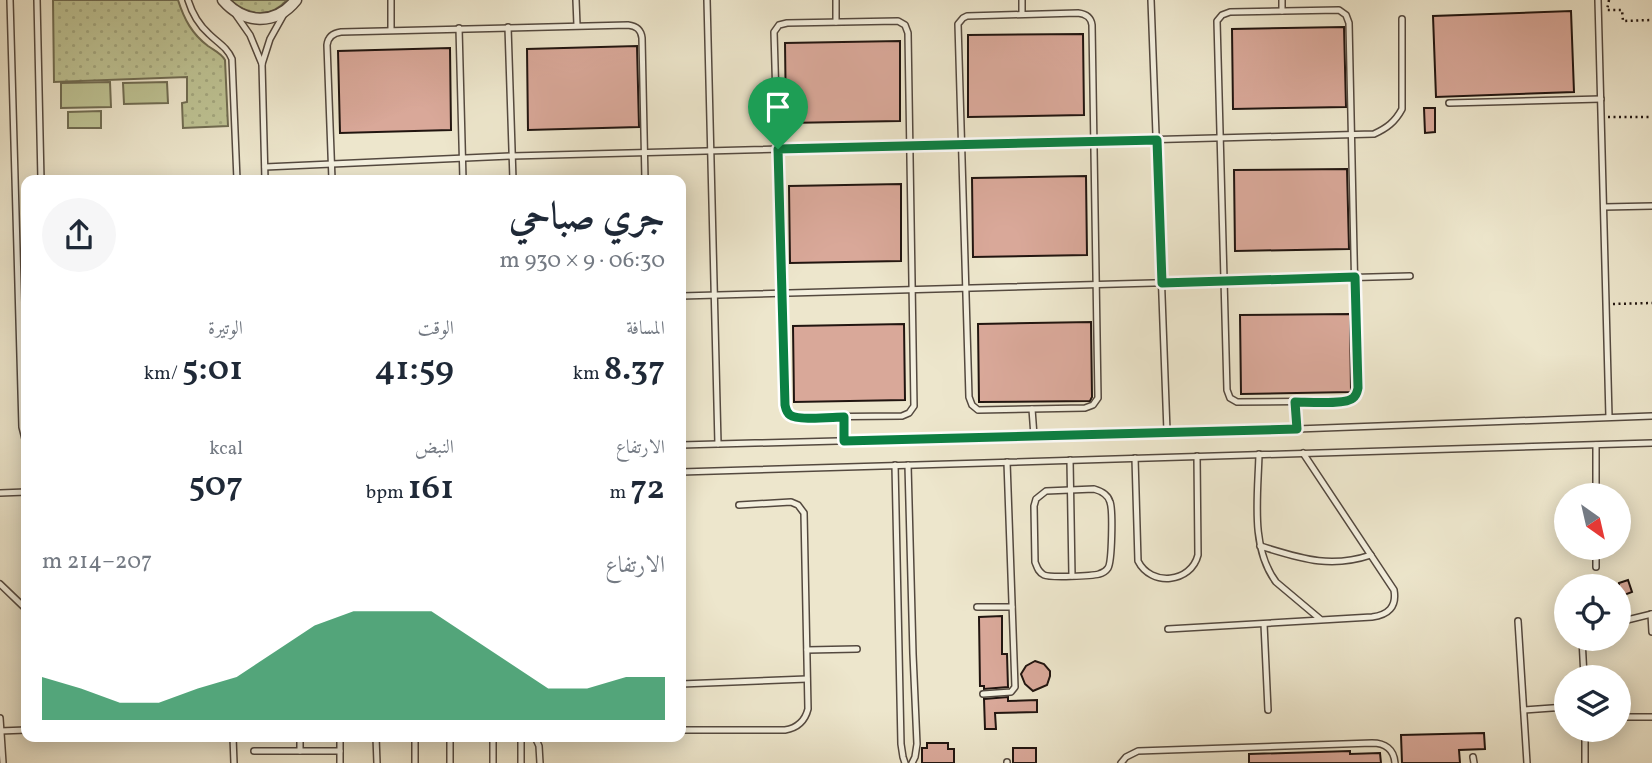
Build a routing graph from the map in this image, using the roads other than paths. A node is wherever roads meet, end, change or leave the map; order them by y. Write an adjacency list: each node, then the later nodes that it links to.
1 (10, 0): 59 (lane)
2 (37, 0): 40 (lane)
3 (188, 0): 41 (lane)
4 (223, 0): 14 (street)
5 (296, 0): 15 (street)
6 (391, 0): 23 (lane)
7 (576, 0): 20 (lane)
8 (707, 0): 34 (lane)
9 (836, 0): 19 (lane)
10 (1022, 0): 17 (lane)
11 (1151, 0): 29 (lane)
12 (1282, 0): 16 (lane)
13 (1598, 0): 25 (lane)
14 (232, 10): 15 (street); 24 (lane)
15 (286, 11): 24 (lane)
16 (1282, 11): 27 (lane); 28 (lane)
17 (1022, 14): 30 (lane); 31 (lane)
18 (1402, 19): 27 (lane)
19 (836, 22): 32 (lane); 33 (lane)
20 (577, 26): 21 (lane); 35 (lane)
21 (508, 27): 22 (lane); 36 (lane)
22 (459, 28): 23 (lane); 37 (lane)
23 (391, 30): 38 (lane)
24 (262, 64): 39 (lane)
25 (1601, 99): 26 (lane); 48 (lane)
26 (1449, 103)
27 (1352, 135): 28 (lane); 50 (lane)
28 (1220, 138): 29 (lane); 51 (lane)
29 (1157, 140): 30 (lane); 52 (lane)
30 (1094, 141): 31 (lane); 53 (lane)
31 (961, 145): 32 (lane); 54 (lane)
32 (910, 146): 33 (lane); 55 (lane)
33 (778, 149): 34 (lane); 56 (lane)
34 (711, 151): 35 (lane); 57 (lane)
35 (645, 153): 36 (lane); 46 (lane)
36 (512, 156): 37 (lane); 45 (lane)
37 (462, 158): 38 (lane); 44 (lane)
38 (332, 164): 39 (lane); 43 (lane)
39 (265, 167): 42 (lane)
40 (41, 175)
41 (237, 175)
42 (265, 175)
43 (332, 175)
44 (463, 175)
45 (513, 175)
46 (645, 175)
47 (1652, 206): 48 (lane)
48 (1604, 207): 64 (lane)
49 (1410, 276): 50 (lane)
50 (1355, 277): 51 (lane); 60 (lane)
51 (1224, 281): 52 (lane); 60 (lane)
52 (1162, 283): 53 (lane); 66 (lane)
53 (1097, 284): 54 (lane); 61 (lane)
54 (966, 288): 55 (lane); 61 (lane)
55 (913, 290): 56 (lane); 63 (lane)
56 (782, 293): 57 (lane); 63 (lane)
57 (715, 295): 58 (lane); 70 (lane)
58 (686, 296)
59 (21, 391)
60 (1295, 402): 65 (lane)
61 (1032, 409): 67 (lane)
62 (1652, 416): 64 (lane)
63 (844, 417): 68 (lane)
64 (1609, 417): 65 (lane)
65 (1297, 429): 66 (lane)
66 (1167, 432): 67 (lane)
67 (1034, 436): 68 (lane)
68 (844, 441): 70 (lane)
69 (1652, 443): 72 (lane)
70 (718, 444): 71 (lane)
71 (686, 445)
72 (1596, 445): 73 (lane); 82 (lane)
73 (1303, 453): 74 (lane); 88 (lane)
74 (1259, 454): 75 (lane); 87 (lane)
75 (1197, 456): 76 (lane); 76 (lane)
76 (1135, 458): 77 (lane)
77 (1070, 460): 78 (lane); 83 (lane)
78 (1007, 462): 80 (lane); 95 (lane)
79 (895, 465): 80 (lane); 81 (lane); 105 (lane)
80 (908, 465): 106 (lane)
81 (686, 472)
82 (1596, 483)
83 (1071, 490): 91 (lane); 91 (lane); 91 (lane)
84 (21, 492): 85 (lane)
85 (0, 493)
86 (739, 505): 104 (lane)
87 (1260, 546): 88 (lane); 98 (lane)
88 (1371, 555): 98 (lane)
89 (1596, 560): 90 (lane)
90 (1596, 567)
91 (1072, 576)
92 (0, 584): 93 (lane)
93 (21, 604)
94 (977, 607): 95 (lane)
95 (1012, 607): 109 (lane)
96 (1652, 614): 97 (lane); 102 (lane)
97 (1631, 619)
98 (1320, 620): 100 (lane)
99 (1518, 621): 112 (lane)
100 (1264, 624): 101 (lane); 111 (lane)
101 (1168, 629)
102 (1652, 632)
103 (857, 649): 104 (lane)
104 (807, 650): 107 (lane)
105 (900, 654): 106 (lane); 141 (lane)
106 (913, 654): 142 (lane)
107 (807, 680): 108 (lane); 117 (lane)
108 (686, 684)
109 (983, 694)
110 (1554, 709): 112 (lane)
111 (1268, 710)
112 (1524, 710): 145 (lane)
113 (1631, 717): 114 (lane)
114 (1652, 717)
115 (0, 718): 118 (lane)
116 (21, 730): 118 (lane)
117 (686, 730)
118 (0, 731): 132 (lane)
119 (233, 742): 133 (lane)
120 (300, 742): 130 (lane)
121 (340, 742): 131 (lane)
122 (376, 742): 135 (lane)
123 (415, 742): 136 (lane)
124 (450, 742): 137 (lane)
125 (493, 742): 138 (lane)
126 (521, 742): 139 (lane)
127 (537, 742): 140 (lane)
128 (1585, 742): 146 (lane)
129 (254, 751): 130 (lane)
130 (300, 751): 131 (lane)
131 (340, 751): 134 (lane)
132 (3, 763)
133 (234, 763)
134 (340, 763)
135 (377, 763)
136 (415, 763)
137 (450, 763)
138 (493, 763)
139 (521, 763)
140 (540, 763)
141 (905, 763)
142 (912, 763)
143 (1121, 763): 144 (lane)
144 (1395, 763)
145 (1527, 763)
146 (1585, 763)

